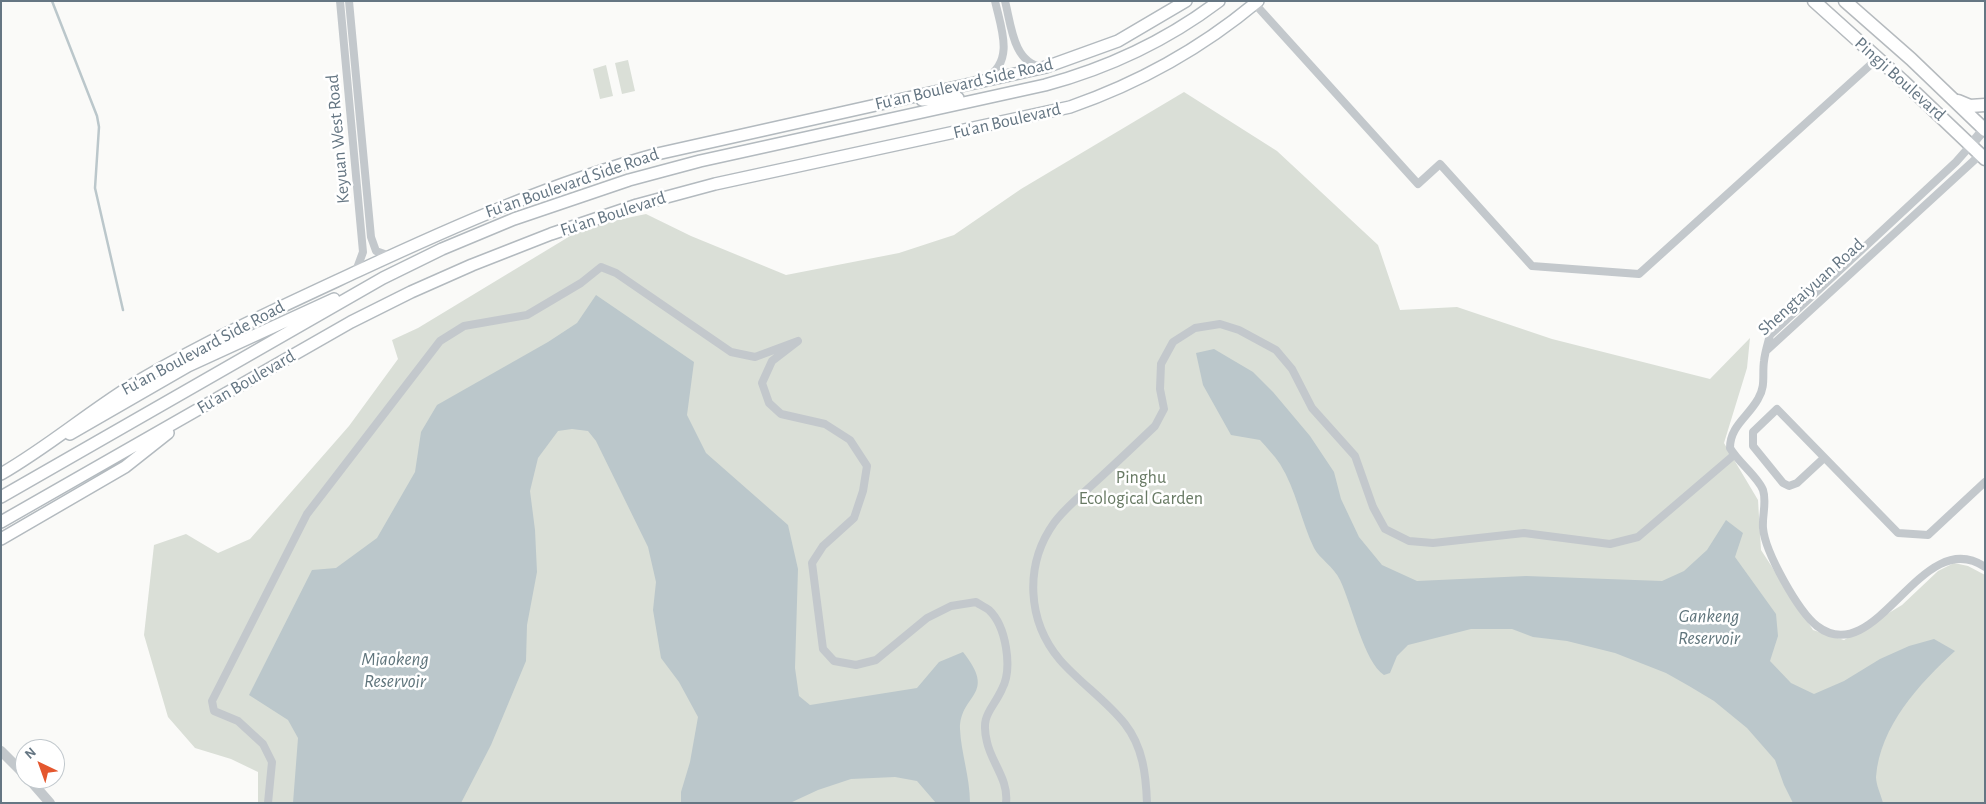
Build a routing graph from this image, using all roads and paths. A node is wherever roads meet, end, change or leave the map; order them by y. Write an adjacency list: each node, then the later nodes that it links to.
1 (340, 1): 21 (street, Keyuan West Road)
2 (349, 1): 19 (street, Keyuan West Road)
3 (995, 1): 12 (street)
4 (1005, 1): 11 (street)
5 (1186, 1): 11 (main road, Fu'an Boulevard Side Road)
6 (1219, 1): 13 (main road, Fu'an Boulevard)
7 (1814, 1): 10 (main road, Pingji Boulevard)
8 (1845, 1): 14 (main road, Pingji Boulevard)
9 (1256, 3): 10 (street); 23 (main road, Fu'an Boulevard)
10 (1878, 58): 18 (main road, Pingji Boulevard)
11 (1046, 67): 12 (main road, Fu'an Boulevard Side Road)
12 (980, 82): 15 (main road, Fu'an Boulevard Side Road)
13 (990, 97): 15 (main road); 20 (main road, Fu'an Boulevard)
14 (1955, 100): 16 (main road); 17 (main road, Pingji Boulevard)
15 (892, 101): 19 (main road, Fu'an Boulevard Side Road)
16 (1985, 105)
17 (1985, 129): 18 (street)
18 (1980, 152): 22 (street, Shengtaiyuan Road); 22 (street, Shengtaiyuan Road)
19 (390, 256): 21 (main road, Fu'an Boulevard Side Road)
20 (415, 262): 24 (main road); 29 (main road, Fu'an Boulevard)
21 (355, 272): 24 (main road, Fu'an Boulevard Side Road)
22 (1766, 351): 25 (street)
23 (192, 413): 30 (main road, Fu'an Boulevard); 31 (main road)
24 (36, 454): 27 (main road, Fu'an Boulevard Side Road)
25 (1734, 455): 32 (street); 39 (street)
26 (1824, 458): 26 (street); 28 (street)
27 (1, 474)
28 (1985, 482)
29 (1, 497)
30 (1, 522)
31 (1, 539)
32 (1985, 567)
33 (1, 751): 34 (street)
34 (15, 765)
35 (38, 789): 36 (street)
36 (50, 803)
37 (268, 803): 38 (street)
38 (1006, 803)
39 (1147, 803)

